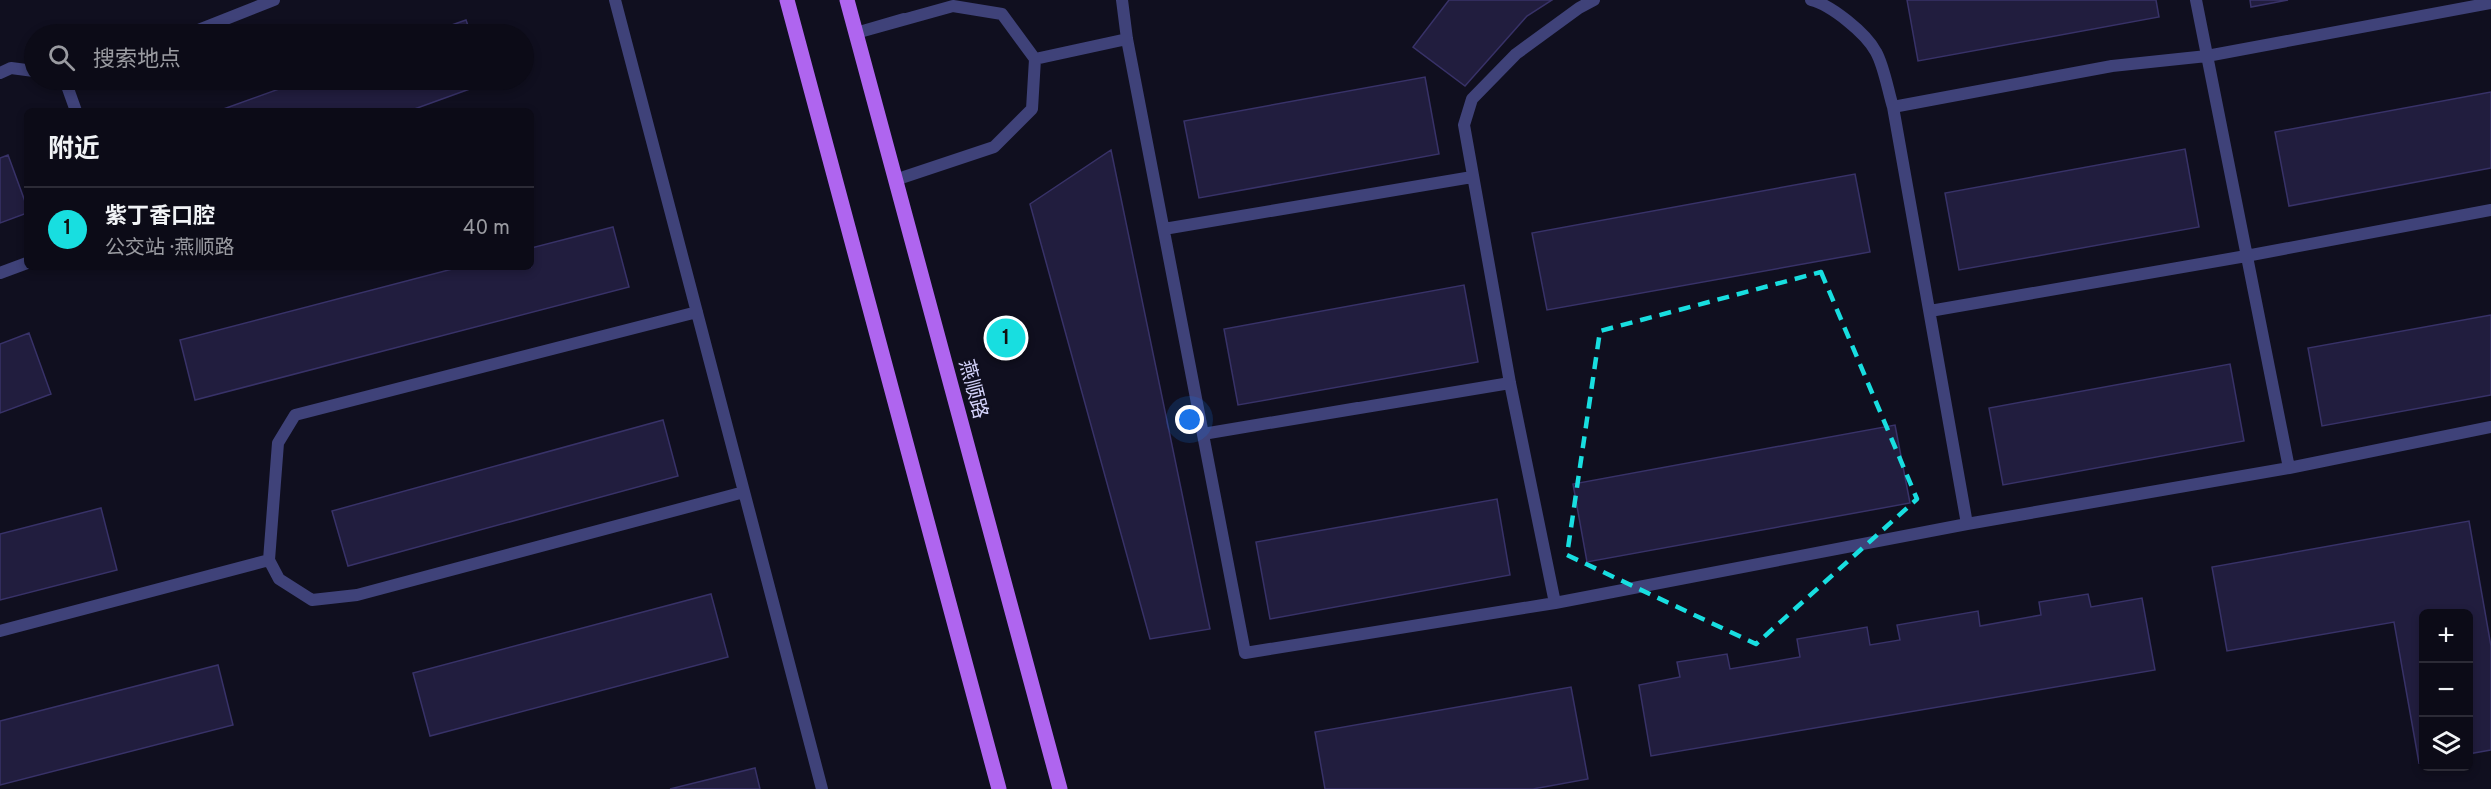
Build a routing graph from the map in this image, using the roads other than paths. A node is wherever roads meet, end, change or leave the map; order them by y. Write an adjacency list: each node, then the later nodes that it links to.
1 (274, 0): 11 (lane)
2 (615, 0): 28 (lane)
3 (787, 0): 41 (main road)
4 (847, 0): 12 (main road, 燕顺路)
5 (1122, 0): 13 (lane)
6 (1594, 0): 21 (lane)
7 (1811, 0): 19 (lane)
8 (2196, 0): 14 (lane)
9 (2491, 3): 14 (lane)
10 (903, 19): 12 (lane)
11 (213, 24)
12 (856, 33): 15 (lane); 22 (main road, 燕顺路)
13 (1127, 39): 15 (lane); 24 (lane)
14 (2207, 56): 19 (lane); 25 (lane)
15 (1035, 59): 22 (lane)
16 (24, 70): 17 (lane)
17 (0, 73)
18 (70, 90): 20 (lane)
19 (1893, 107): 29 (lane)
20 (75, 108)
21 (1472, 177): 24 (lane); 30 (lane)
22 (896, 180): 42 (main road, 燕顺路)
23 (2491, 210): 25 (lane)
24 (1164, 229): 33 (lane)
25 (2246, 256): 29 (lane); 34 (lane)
26 (24, 264): 27 (lane)
27 (0, 273)
28 (697, 312): 35 (lane); 37 (lane)
29 (1930, 312): 36 (lane)
30 (1510, 382): 33 (lane); 38 (lane)
31 (1358, 408): 33 (lane)
32 (2491, 427): 34 (lane)
33 (1203, 434): 38 (lane)
34 (2289, 468): 36 (lane)
35 (744, 492): 37 (lane); 40 (lane)
36 (1967, 524): 38 (lane)
37 (269, 560): 39 (lane)
38 (1555, 603)
39 (0, 632)
40 (822, 789)
41 (999, 789)
42 (1060, 789)

